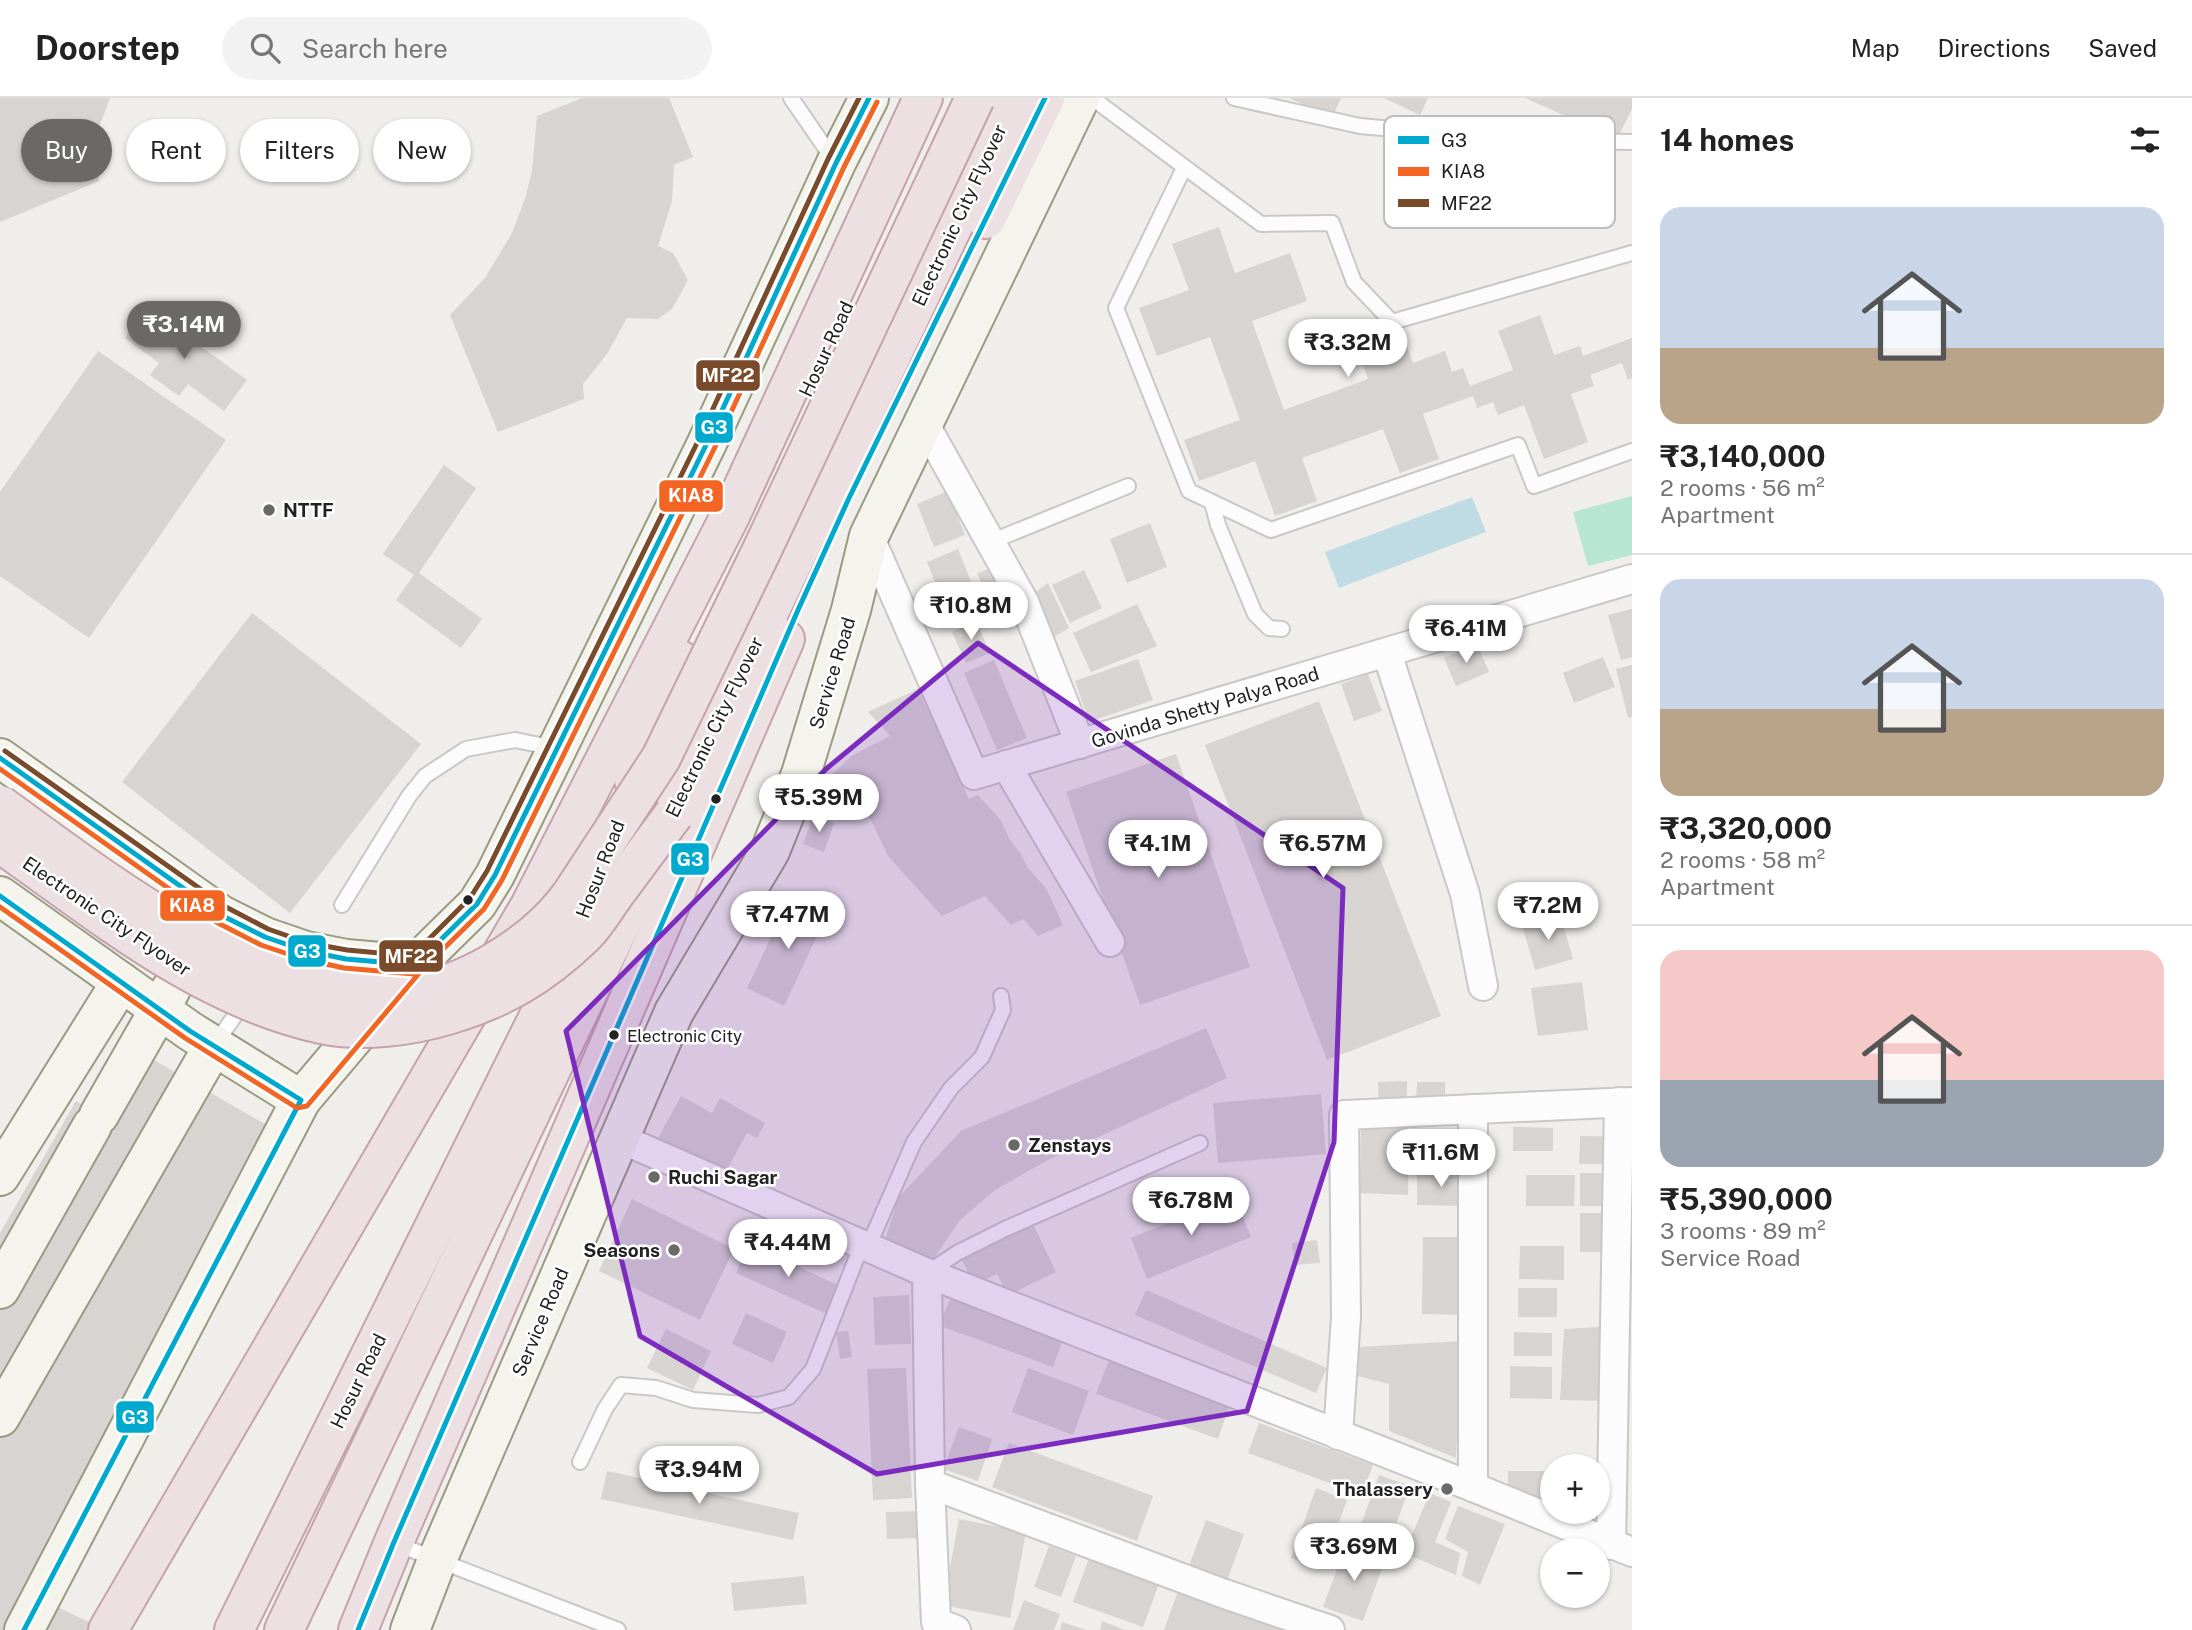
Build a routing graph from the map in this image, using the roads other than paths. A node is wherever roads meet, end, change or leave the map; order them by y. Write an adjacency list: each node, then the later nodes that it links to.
1 (791, 98): 12 (lane)
2 (869, 98): 12 (street)
3 (923, 98): 62 (highway)
4 (946, 98): 63 (highway, Hosur Road)
5 (975, 98): 28 (highway, Electronic City Flyover, bridge)
6 (1014, 98): 29 (highway, Electronic City Flyover)
7 (1045, 98): 57 (highway)
8 (1080, 98): 15 (street, Service Road)
9 (1092, 98): 13 (lane)
10 (1234, 98): 11 (lane)
11 (1384, 129)
12 (836, 163): 25 (street)
13 (1184, 168): 14 (lane); 18 (lane)
14 (1632, 253)
15 (924, 423): 19 (street, Service Road); 20 (street, Govinda Shetty Palya Road)
16 (1632, 452): 18 (lane)
17 (1128, 486): 20 (lane)
18 (1212, 502): 22 (lane)
19 (869, 536): 27 (street); 45 (street, Service Road)
20 (990, 542): 24 (street, Govinda Shetty Palya Road)
21 (1632, 579): 23 (street, Govinda Shetty Palya Road)
22 (1282, 629)
23 (1387, 653): 24 (street, Govinda Shetty Palya Road); 38 (street)
24 (1080, 744): 27 (street)
25 (559, 748): 32 (lane); 36 (street)
26 (0, 758): 33 (street)
27 (1006, 765): 34 (street)
28 (0, 805)
29 (674, 814): 30 (highway, Electronic City Flyover, bridge); 56 (highway, bridge)
30 (0, 843)
31 (0, 896): 37 (street)
32 (342, 905)
33 (221, 915): 35 (street); 40 (street)
34 (1110, 942)
35 (285, 944): 36 (street); 41 (lane)
36 (415, 965): 42 (street)
37 (121, 982): 40 (street); 47 (street)
38 (1483, 986)
39 (1000, 996): 48 (lane)
40 (158, 1009): 41 (street); 50 (street)
41 (214, 1045): 42 (street); 51 (street)
42 (301, 1100): 61 (street)
43 (1625, 1102): 44 (street); 58 (street)
44 (1473, 1109): 52 (street); 55 (street)
45 (619, 1138): 48 (street); 59 (street, Service Road)
46 (1200, 1143): 49 (lane)
47 (0, 1176)
48 (865, 1246): 49 (street); 53 (lane)
49 (927, 1273): 52 (street); 54 (street)
50 (0, 1289)
51 (0, 1417)
52 (1338, 1435): 55 (street)
53 (580, 1462)
54 (929, 1484): 60 (street); 69 (street)
55 (1473, 1487): 58 (street)
56 (351, 1489): 64 (highway); 65 (highway)
57 (394, 1542): 59 (lane); 66 (highway)
58 (1622, 1549)
59 (437, 1560): 67 (street, Service Road); 68 (lane)
60 (946, 1626)
61 (24, 1630)
62 (108, 1630)
63 (234, 1630)
64 (284, 1630)
65 (306, 1630)
66 (358, 1630)
67 (410, 1630)
68 (618, 1630)
69 (1331, 1630)

